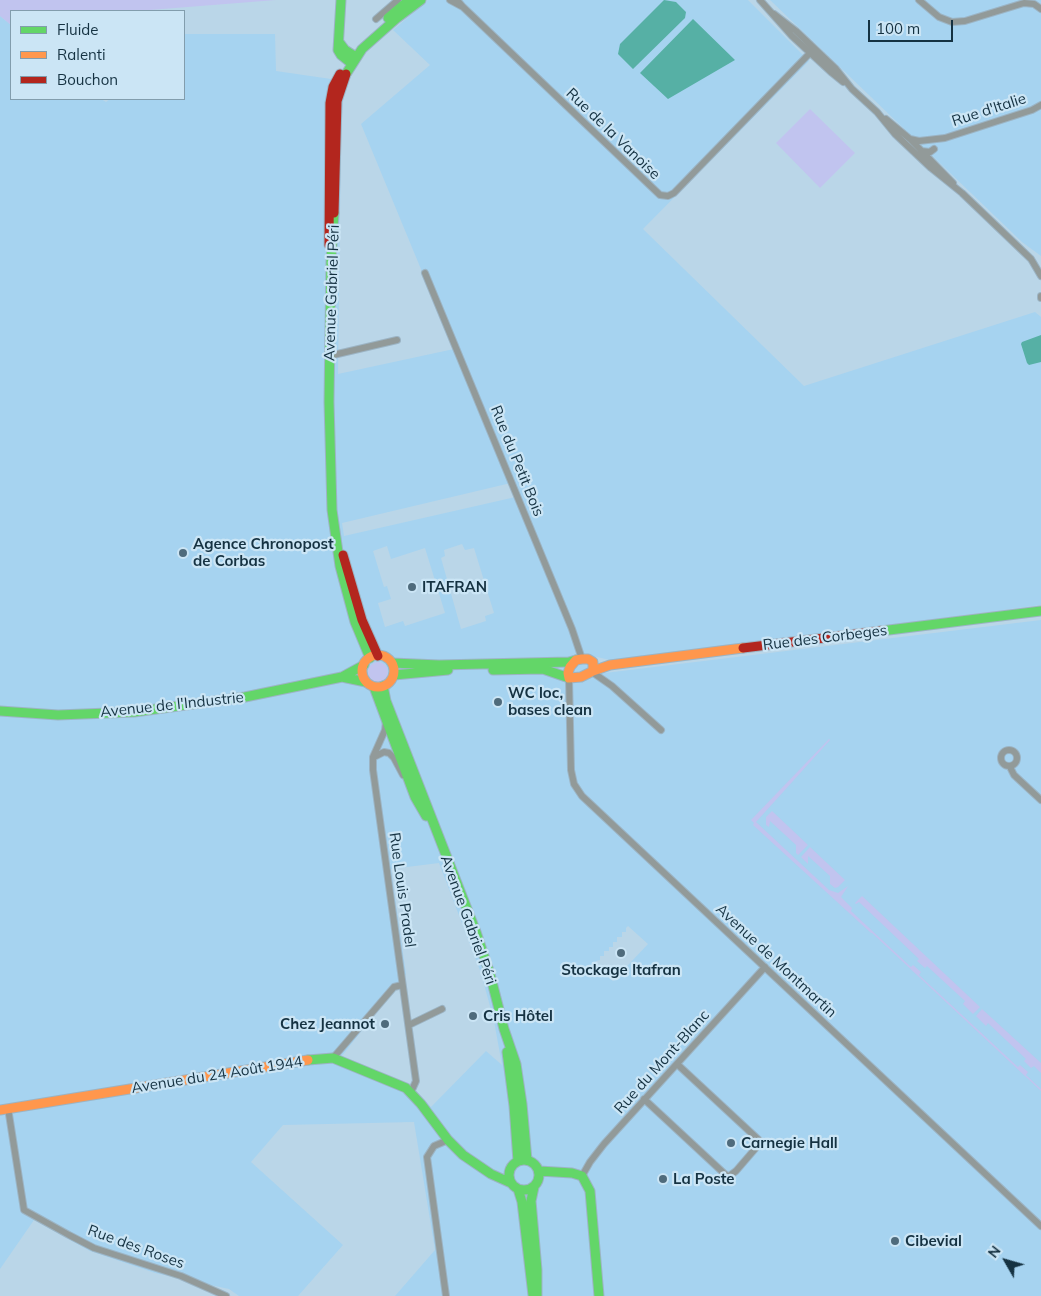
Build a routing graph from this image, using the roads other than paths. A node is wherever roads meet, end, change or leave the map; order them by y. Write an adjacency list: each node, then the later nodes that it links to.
1 (341, 0): 14 (street)
2 (409, 0): 8 (street)
3 (421, 0): 14 (street)
4 (450, 0): 9 (street, Rue de la Vanoise)
5 (458, 0): 9 (street, Rue de la Vanoise)
6 (760, 0): 11 (street)
7 (918, 0): 10 (street)
8 (398, 3): 12 (street); 14 (street)
9 (464, 7): 13 (street, Rue de la Vanoise)
10 (1041, 9)
11 (774, 14): 13 (street); 15 (street)
12 (376, 19)
13 (810, 53): 15 (street)
14 (351, 58): 30 (street, Avenue Gabriel Péri)
15 (852, 88): 17 (street)
16 (1041, 105): 19 (street, Rue d'Italie)
17 (877, 112): 18 (street); 20 (street)
18 (896, 134): 23 (street); 24 (street)
19 (945, 138): 21 (street, Rue d'Italie); 22 (street, Rue d'Italie)
20 (910, 139): 21 (street, Rue d'Italie); 23 (street)
21 (929, 140): 23 (street)
22 (934, 149): 23 (street, Rue d'Italie); 24 (street)
23 (923, 152): 24 (street)
24 (931, 164): 25 (street)
25 (1030, 259): 26 (street); 28 (street)
26 (1041, 264)
27 (425, 273): 33 (street, Rue du Petit Bois)
28 (1041, 276)
29 (397, 340): 30 (street)
30 (329, 356): 32 (street, Avenue Gabriel Péri)
31 (1041, 611): 36 (street, Rue des Corbeges)
32 (374, 657): 34 (street); 35 (street)
33 (579, 660): 34 (street); 36 (street, Rue des Corbeges); 39 (street)
34 (392, 663): 37 (street)
35 (364, 665): 38 (street, Avenue de l'Industrie); 40 (street)
36 (592, 668): 39 (street); 44 (street)
37 (394, 674): 39 (street); 41 (street)
38 (342, 677): 40 (street, Avenue de l'Industrie); 42 (street, Avenue de l'Industrie)
39 (569, 678): 50 (street, Avenue de Montmartin)
40 (370, 684): 41 (street); 43 (street, Avenue Gabriel Péri)
41 (383, 686): 49 (street, Avenue Gabriel Péri)
42 (0, 711)
43 (386, 718): 45 (street, Rue Louis Pradel); 47 (street, Avenue Gabriel Péri)
44 (662, 730)
45 (374, 757): 47 (street); 51 (street, Rue Louis Pradel)
46 (1010, 766): 48 (street)
47 (415, 796): 49 (street, Avenue Gabriel Péri)
48 (1041, 800)
49 (439, 840): 60 (street, Avenue Gabriel Péri)
50 (765, 967): 55 (street, Rue du Mont-Blanc); 67 (street, Avenue de Montmartin)
51 (402, 985): 53 (street, Rue Louis Pradel); 54 (street)
52 (442, 1009): 53 (street)
53 (409, 1025): 56 (street, Rue Louis Pradel)
54 (334, 1058): 56 (street); 58 (street, Avenue du 24 Août 1944)
55 (677, 1064): 57 (street, Rue du Mont-Blanc); 57 (street)
56 (411, 1092): 59 (street)
57 (644, 1099): 63 (street, Rue du Mont-Blanc)
58 (4, 1109): 68 (street, Rue des Roses)
59 (448, 1140): 61 (street); 69 (street)
60 (519, 1162): 61 (street); 62 (street); 64 (street)
61 (484, 1169): 64 (street)
62 (539, 1174): 63 (street); 65 (street)
63 (582, 1176): 72 (street)
64 (510, 1183): 66 (street)
65 (534, 1187): 66 (street); 71 (street)
66 (518, 1189): 70 (street)
67 (1041, 1226)
68 (226, 1296)
69 (446, 1296)
70 (533, 1296)
71 (537, 1296)
72 (600, 1296)

